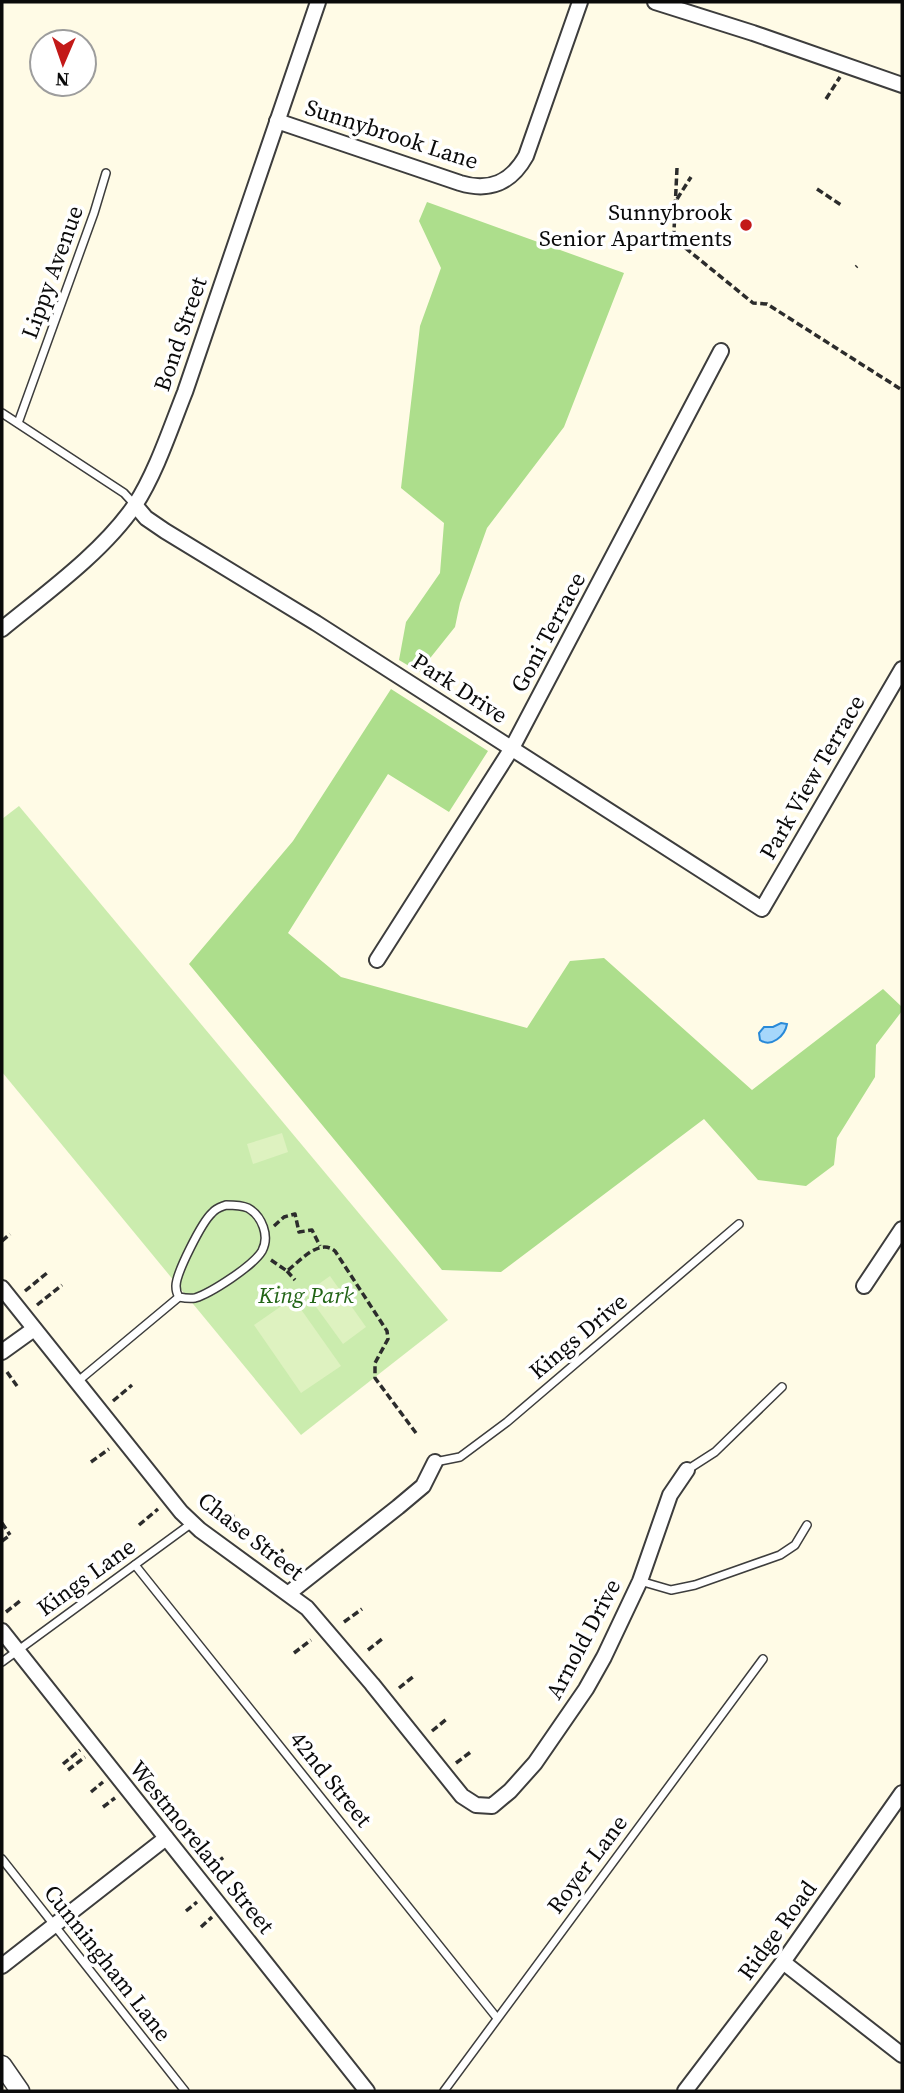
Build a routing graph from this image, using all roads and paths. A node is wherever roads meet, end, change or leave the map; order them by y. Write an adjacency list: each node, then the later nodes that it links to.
1 (318, 2): 7 (street, Bond Street)
2 (580, 2): 7 (street, Sunnybrook Lane)
3 (655, 2): 5 (street)
4 (840, 77): 6 (path)
5 (902, 85)
6 (826, 99)
7 (277, 121): 18 (street, Bond Street)
8 (677, 168): 12 (path)
9 (106, 173): 17 (lane, Lippy Avenue)
10 (691, 177): 12 (path)
11 (817, 190): 13 (path)
12 (675, 202): 15 (path)
13 (841, 205)
14 (721, 351): 21 (street, Goni Terrace)
15 (902, 390)
16 (2, 413): 17 (lane)
17 (18, 423): 18 (lane)
18 (135, 505): 19 (street, Bond Street); 21 (street, Park Drive)
19 (2, 629)
20 (902, 669): 22 (street, Park View Terrace)
21 (512, 748): 22 (street, Park Drive); 23 (street, Goni Terrace)
22 (762, 909)
23 (377, 960)
24 (284, 1217): 29 (path)
25 (739, 1224): 51 (lane, Kings Drive)
26 (902, 1229): 35 (street)
27 (10, 1234): 28 (path)
28 (2, 1241)
29 (320, 1246): 31 (path); 48 (path)
30 (283, 1266): 31 (path)
31 (287, 1270): 33 (path)
32 (47, 1273): 37 (path)
33 (295, 1280)
34 (62, 1285): 39 (path)
35 (864, 1286)
36 (2, 1288): 40 (street, Chase Street)
37 (25, 1291)
38 (178, 1297): 38 (lane); 43 (lane)
39 (37, 1306)
40 (34, 1329): 41 (street); 43 (street, Chase Street)
41 (2, 1352)
42 (7, 1372): 45 (path)
43 (77, 1382): 57 (street, Chase Street)
44 (132, 1385): 47 (path)
45 (17, 1386)
46 (782, 1387): 52 (lane)
47 (113, 1401)
48 (416, 1433)
49 (109, 1449): 50 (path)
50 (91, 1462)
51 (435, 1462): 67 (street)
52 (687, 1470): 66 (street, Arnold Drive)
53 (158, 1509): 58 (path)
54 (209, 1510): 55 (path)
55 (238, 1516)
56 (2, 1523): 61 (path)
57 (192, 1524): 65 (lane, Kings Lane); 67 (street, Chase Street)
58 (139, 1525)
59 (807, 1525): 66 (lane)
60 (272, 1539): 63 (path)
61 (2, 1541)
62 (284, 1549): 64 (path)
63 (256, 1552)
64 (270, 1561)
65 (135, 1564): 76 (lane, Kings Lane); 107 (lane, 42nd Street)
66 (640, 1581): 95 (street, Arnold Drive)
67 (289, 1593): 95 (street, Chase Street)
68 (20, 1601): 70 (path)
69 (362, 1609): 71 (path)
70 (6, 1612)
71 (344, 1622)
72 (2, 1631): 76 (street, Westmoreland Street)
73 (382, 1639): 75 (path)
74 (311, 1640): 77 (path)
75 (368, 1650)
76 (18, 1651): 79 (lane, Kings Lane); 96 (street, Westmoreland Street)
77 (295, 1653)
78 (763, 1660): 107 (lane, Royer Lane)
79 (2, 1662)
80 (414, 1676): 81 (path)
81 (398, 1688)
82 (448, 1718): 83 (path)
83 (432, 1731)
84 (80, 1750): 88 (path)
85 (472, 1751): 87 (path)
86 (85, 1757): 89 (path)
87 (456, 1763)
88 (63, 1764)
89 (68, 1770)
90 (104, 1782): 91 (path)
91 (91, 1792)
92 (902, 1793): 105 (street, Ridge Road)
93 (116, 1797): 94 (path)
94 (103, 1807)
95 (484, 1807)
96 (166, 1838): 103 (street); 112 (street, Westmoreland Street)
97 (224, 1857): 99 (path)
98 (2, 1859): 103 (lane, Cunningham Lane)
99 (209, 1868)
100 (199, 1901): 101 (path)
101 (186, 1911)
102 (212, 1917): 104 (path)
103 (54, 1927): 106 (street); 111 (lane, Cunningham Lane)
104 (201, 1927)
105 (783, 1962): 108 (street); 114 (street, Ridge Road)
106 (2, 1966)
107 (497, 2018): 113 (lane, Royer Lane)
108 (902, 2055)
109 (2, 2065): 110 (street)
110 (20, 2091)
111 (185, 2091)
112 (367, 2091)
113 (444, 2091)
114 (685, 2091)

